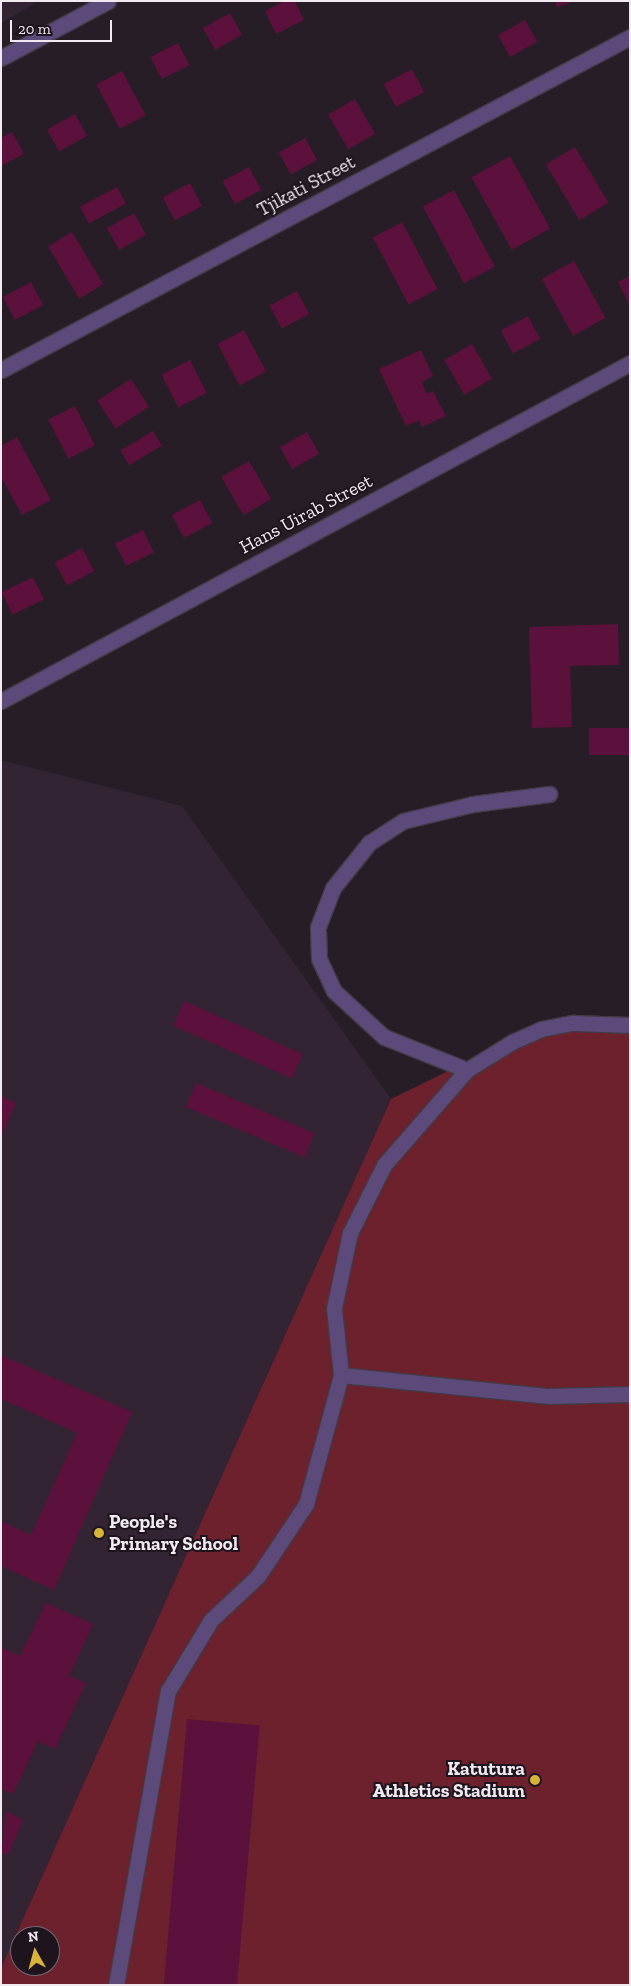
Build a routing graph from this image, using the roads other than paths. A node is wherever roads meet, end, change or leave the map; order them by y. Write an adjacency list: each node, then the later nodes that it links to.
1 (108, 1): 3 (street)
2 (630, 37): 5 (street, Tjikati Street)
3 (1, 58)
4 (630, 363): 6 (street, Hans Uirab Street)
5 (1, 370)
6 (1, 701)
7 (549, 794): 9 (street)
8 (630, 1025): 9 (street)
9 (467, 1070): 10 (street)
10 (341, 1374): 11 (street); 12 (street)
11 (630, 1394)
12 (116, 1985)

